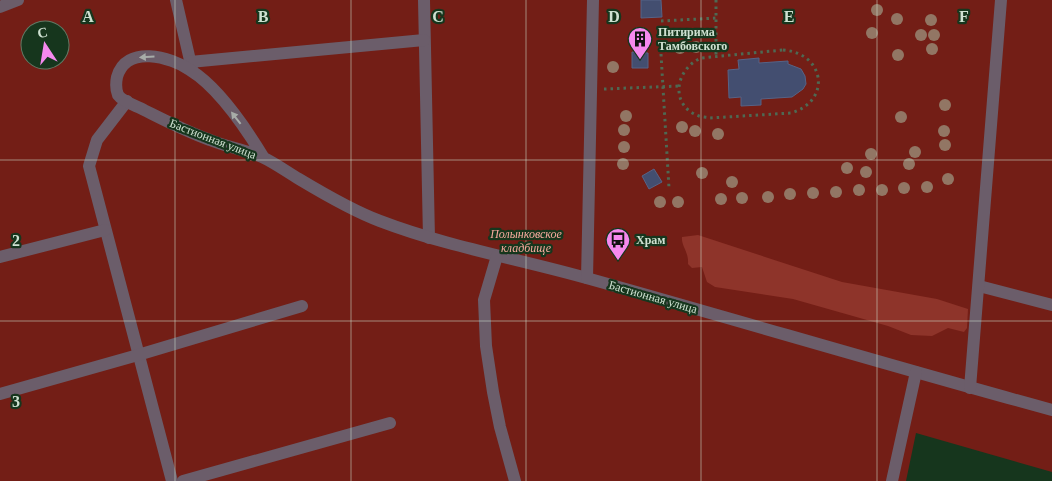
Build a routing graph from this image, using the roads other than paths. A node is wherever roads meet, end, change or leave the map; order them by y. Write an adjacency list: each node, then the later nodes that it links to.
1 (18, 0): 6 (street)
2 (176, 0): 8 (street)
3 (424, 0): 7 (street)
4 (594, 0): 15 (street)
5 (1001, 0): 16 (street)
6 (0, 7)
7 (424, 40): 8 (street); 12 (street)
8 (191, 66): 9 (street, Бастионная улица, one-way to 9); 10 (street, Бастионная улица, one-way to 8)
9 (127, 101): 10 (street, Бастионная улица); 11 (street)
10 (264, 158): 12 (street, Бастионная улица)
11 (105, 230): 14 (street); 19 (street)
12 (429, 238): 13 (street, Бастионная улица)
13 (497, 256): 15 (street, Бастионная улица); 27 (street)
14 (0, 257)
15 (587, 278): 20 (street, Бастионная улица)
16 (979, 286): 17 (street); 21 (street)
17 (1052, 305)
18 (302, 306): 19 (street)
19 (138, 355): 22 (street); 25 (street)
20 (916, 372): 21 (street, Бастионная улица); 28 (street)
21 (970, 388): 23 (street, Бастионная улица)
22 (0, 394)
23 (1052, 410)
24 (390, 423): 26 (street)
25 (172, 481)
26 (183, 481)
27 (515, 481)
28 (892, 481)

